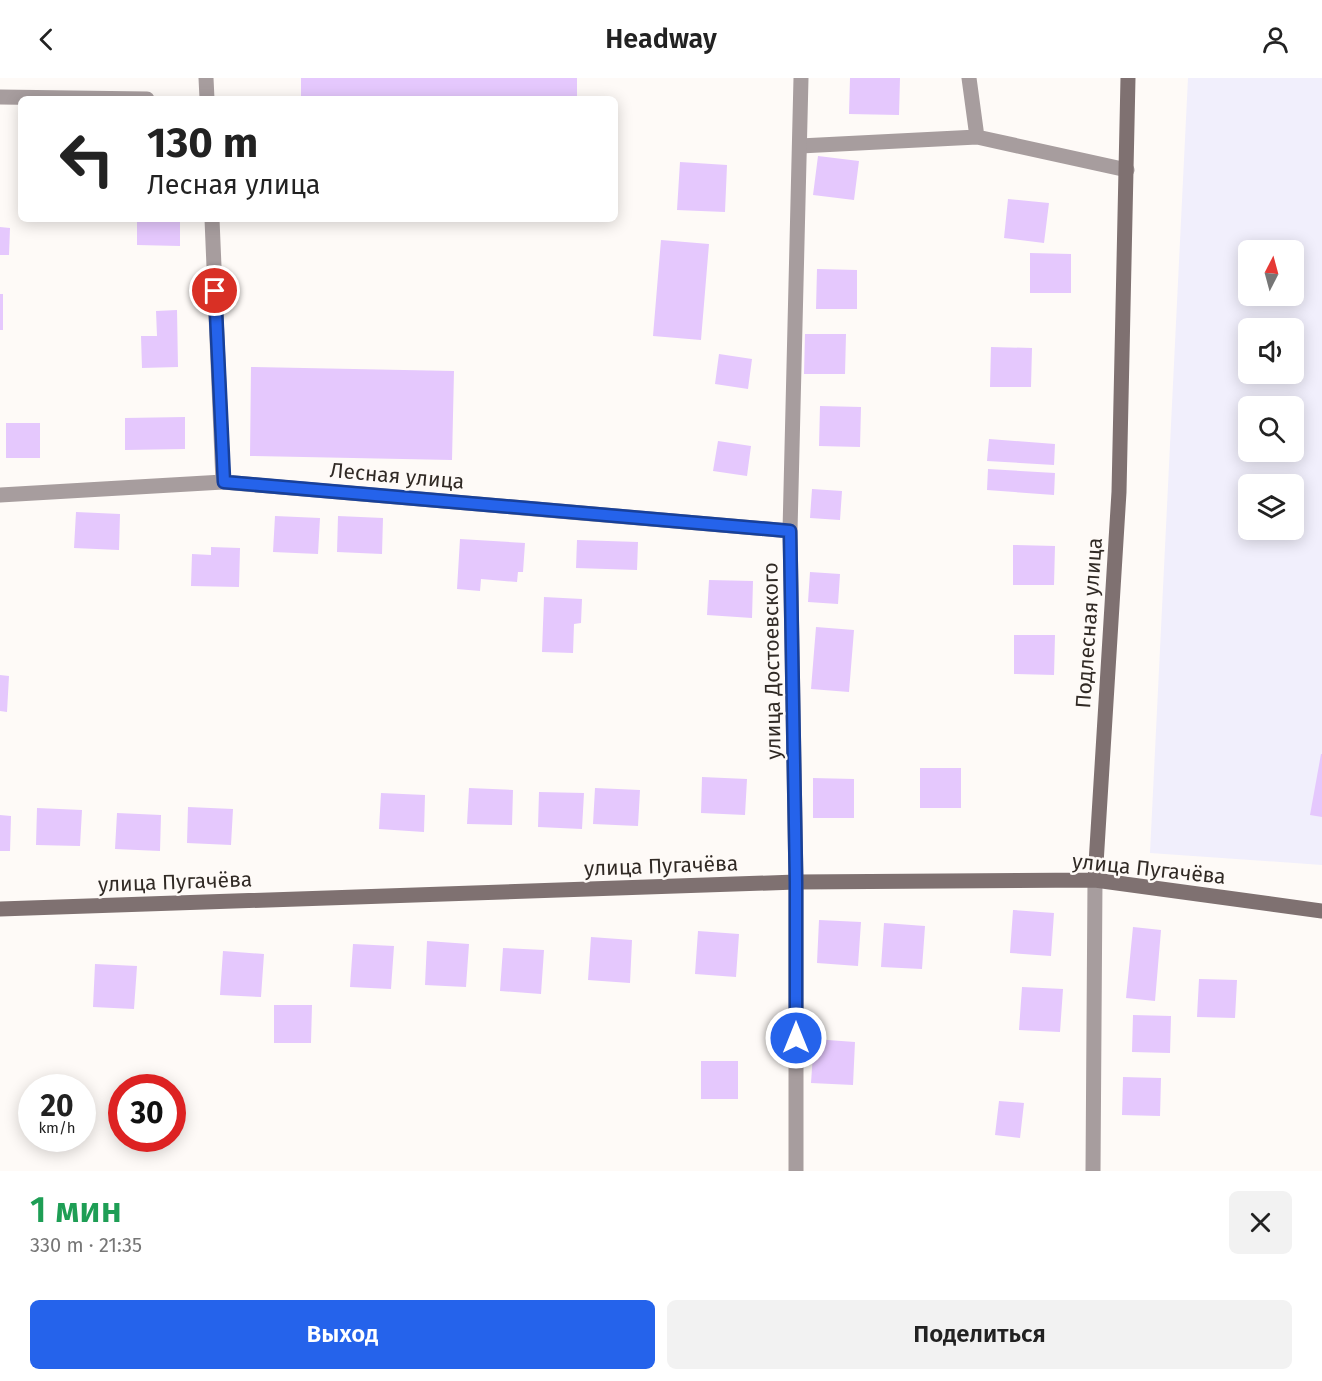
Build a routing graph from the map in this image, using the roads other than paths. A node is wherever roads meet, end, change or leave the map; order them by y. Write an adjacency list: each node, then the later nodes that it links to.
1 (206, 78): 5 (street)
2 (801, 78): 9 (street, улица Достоевского)
3 (969, 78): 8 (street)
4 (1128, 78): 10 (main road, Подлесная улица)
5 (207, 96)
6 (0, 97): 7 (street)
7 (18, 97)
8 (977, 137): 9 (street); 10 (street)
9 (800, 146): 14 (street, улица Достоевского)
10 (1127, 170): 15 (main road, Подлесная улица)
11 (212, 222): 12 (street)
12 (224, 482): 13 (street, Лесная улица); 14 (street, Лесная улица)
13 (0, 495)
14 (790, 531): 16 (street, улица Достоевского)
15 (1095, 880): 16 (main road, улица Пугачёва); 18 (main road, улица Пугачёва); 20 (street, Подлесная улица)
16 (796, 882): 17 (main road, улица Пугачёва); 19 (street, улица Достоевского)
17 (0, 909)
18 (1322, 911)
19 (796, 1171)
20 (1093, 1171)

